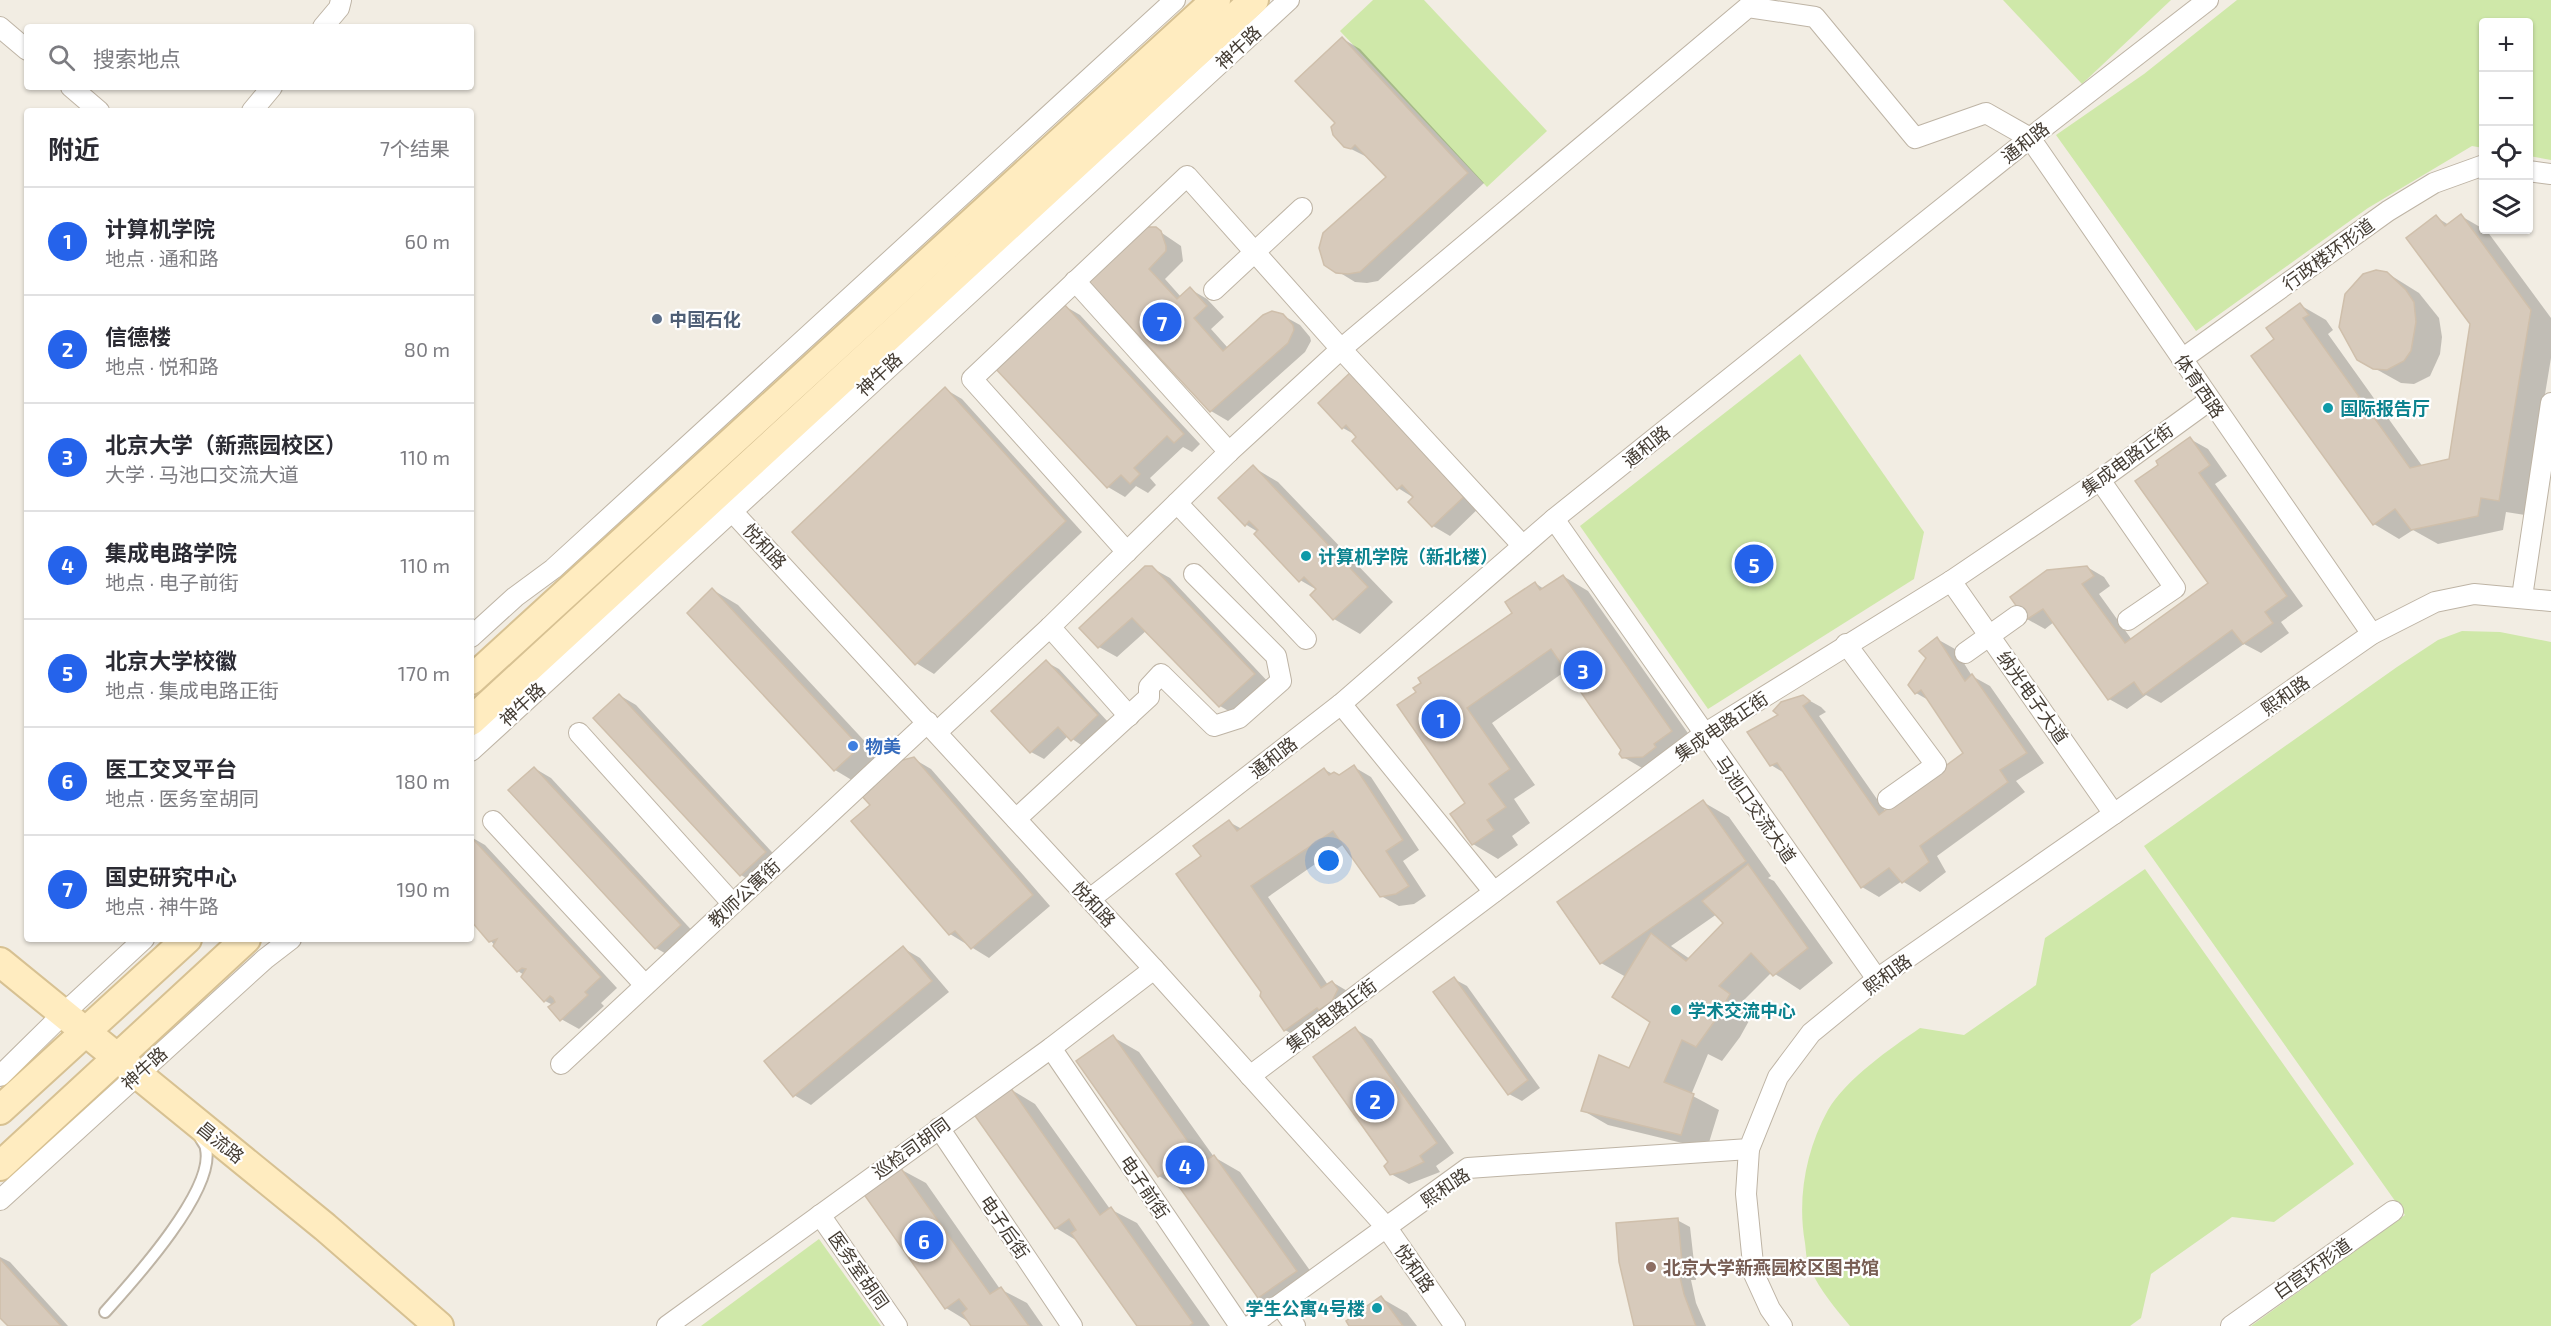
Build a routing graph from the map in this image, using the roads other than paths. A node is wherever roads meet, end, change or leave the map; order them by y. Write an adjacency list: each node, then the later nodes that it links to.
1 (341, 0): 7 (street)
2 (1175, 0): 40 (street)
3 (1216, 0): 46 (main road)
4 (1254, 0): 28 (main road, 神牛路)
5 (1289, 0): 28 (street, 神牛路)
6 (2208, 0): 14 (street, 通和路)
7 (326, 24)
8 (0, 27): 9 (street)
9 (24, 47)
10 (74, 90): 12 (street)
11 (270, 90): 13 (street)
12 (96, 108)
13 (254, 108)
14 (2030, 138): 22 (street, 教师公寓街); 23 (street, 体育西路); 30 (street, 通和路)
15 (2479, 167): 23 (street, 行政楼环形道)
16 (2533, 172): 17 (street)
17 (2551, 174)
18 (1302, 208): 19 (street)
19 (1254, 253): 20 (street); 21 (street); 22 (street)
20 (1075, 281): 26 (street); 32 (street)
21 (1214, 290)
22 (1341, 349): 26 (street, 教师公寓街); 31 (street)
23 (2182, 359): 24 (street, 体育西路)
24 (2210, 400): 27 (street, 集成电路正街); 41 (street, 体育西路)
25 (2551, 403): 35 (street)
26 (1228, 452): 29 (street, 教师公寓街)
27 (2100, 480): 34 (street, 集成电路正街); 38 (street)
28 (724, 502): 49 (main road, 神牛路); 50 (street, 悦和路); 53 (street, 神牛路)
29 (1177, 503): 32 (street, 教师公寓街); 43 (street)
30 (1554, 519): 31 (street, 通和路); 52 (street, 马池口交流大道)
31 (1523, 546): 47 (street, 通和路)
32 (1127, 552): 39 (street, 教师公寓街)
33 (1194, 573): 48 (street)
34 (1951, 581): 42 (street, 纳光电子大道); 44 (street, 集成电路正街)
35 (2522, 597): 36 (street, 熙和路); 41 (street, 熙和路)
36 (2551, 601)
37 (2017, 616): 42 (street)
38 (2128, 620)
39 (1050, 627): 48 (street); 50 (street, 教师公寓街)
40 (474, 634)
41 (2372, 634): 55 (street, 熙和路)
42 (1990, 636): 45 (street); 55 (street, 纳光电子大道)
43 (1306, 639)
44 (1846, 645): 52 (street, 集成电路正街); 54 (street)
45 (1965, 653)
46 (474, 677)
47 (1341, 704): 58 (street); 59 (street, 通和路)
48 (1129, 716): 56 (street)
49 (474, 717)
50 (933, 727): 56 (street, 悦和路); 60 (street, 教师公寓街)
51 (579, 733): 60 (street)
52 (1704, 735): 58 (street, 集成电路正街); 67 (street, 马池口交流大道)
53 (474, 748)
54 (1888, 800)
55 (2114, 814): 67 (street, 熙和路)
56 (1016, 819): 59 (street, 悦和路)
57 (493, 821): 68 (street)
58 (1494, 892): 75 (street, 集成电路正街)
59 (1090, 899): 66 (street, 悦和路)
60 (732, 903): 68 (street, 教师公寓街)
61 (141, 942): 69 (street)
62 (184, 942): 70 (main road)
63 (243, 942): 73 (main road, 神牛路)
64 (287, 942): 73 (street, 神牛路)
65 (0, 963): 69 (main road, 昌流路)
66 (1154, 969): 71 (street, 巡检司胡同); 75 (street, 悦和路)
67 (1877, 979): 79 (street, 熙和路)
68 (644, 984): 72 (street, 教师公寓街)
69 (63, 1014): 70 (main road, 昌流路); 74 (street)
70 (85, 1032): 73 (main road, 昌流路); 76 (main road)
71 (1051, 1048): 78 (street, 巡检司胡同); 91 (street, 电子前街)
72 (561, 1064)
73 (127, 1066): 77 (main road, 昌流路); 80 (main road, 神牛路); 81 (street, 神牛路)
74 (0, 1076)
75 (1250, 1076): 84 (street, 悦和路)
76 (0, 1110)
77 (188, 1116): 86 (lane); 87 (main road, 昌流路)
78 (939, 1128): 83 (street, 巡检司胡同); 90 (street, 电子后街)
79 (1749, 1149): 84 (street, 熙和路); 95 (street)
80 (0, 1166)
81 (0, 1200)
82 (2393, 1211): 96 (street, 白宫环形道)
83 (820, 1215): 88 (street, 巡检司胡同); 89 (street, 医务室胡同)
84 (1387, 1228): 85 (street, 熙和路); 94 (street, 悦和路)
85 (1280, 1305): 92 (street, 熙和路); 93 (street)
86 (105, 1312)
87 (439, 1326)
88 (667, 1326)
89 (897, 1326)
90 (1072, 1326)
91 (1240, 1326)
92 (1250, 1326)
93 (1294, 1326)
94 (1455, 1326)
95 (1782, 1326)
96 (2230, 1326)

